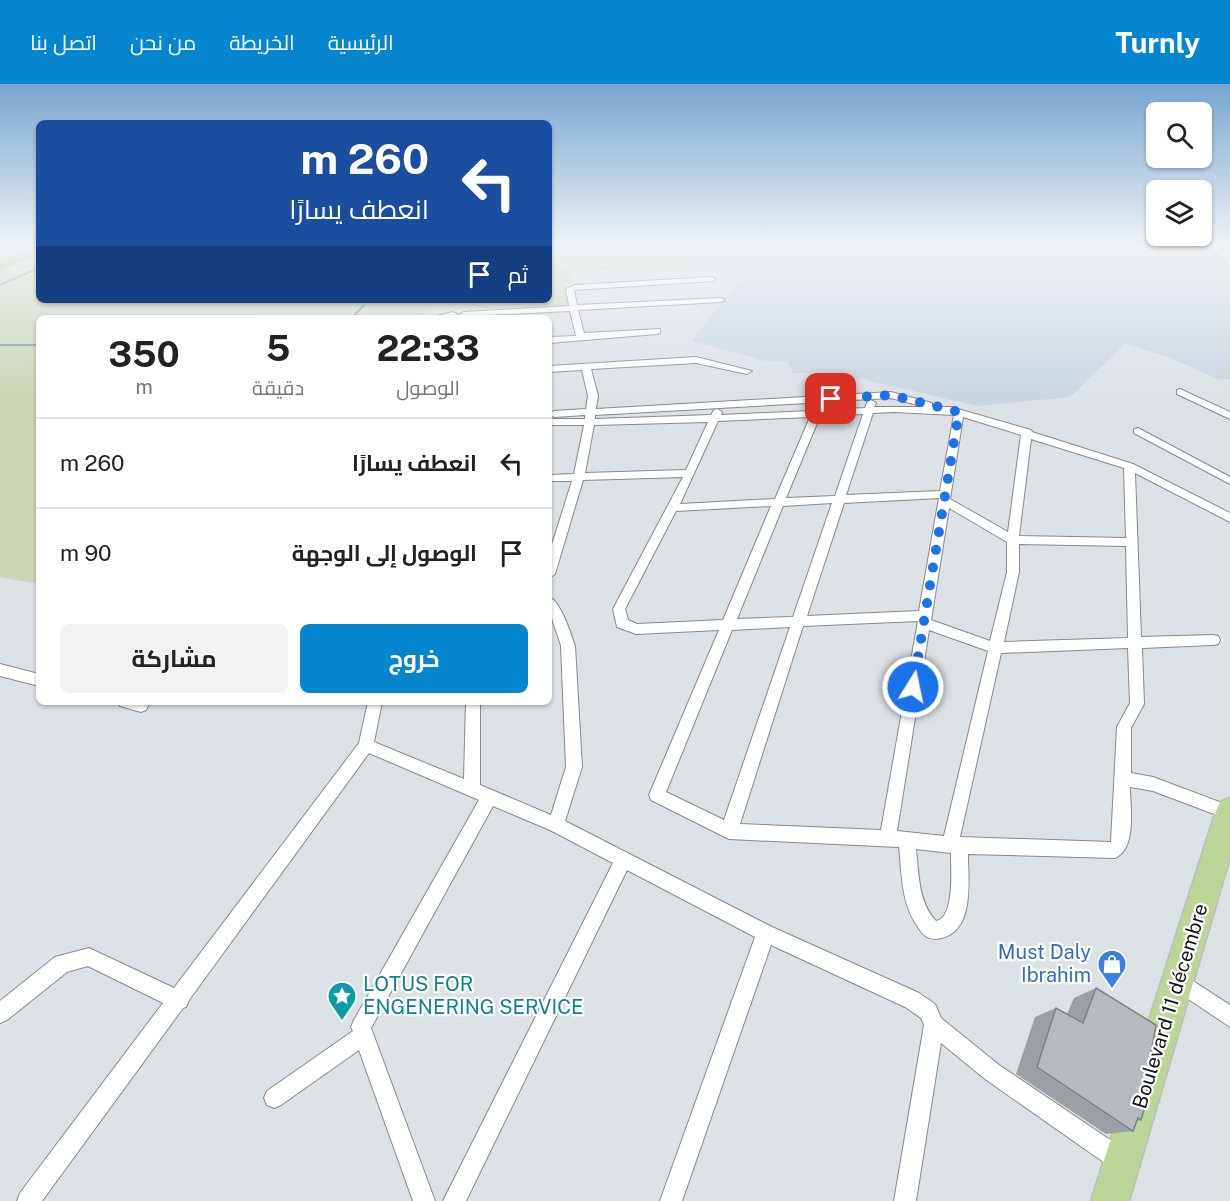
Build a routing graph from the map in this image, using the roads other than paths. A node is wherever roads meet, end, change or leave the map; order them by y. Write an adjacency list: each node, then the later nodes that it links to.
1 (571, 296): 3 (street)
2 (721, 300): 3 (street)
3 (573, 308): 5 (street); 8 (street)
4 (453, 314): 6 (street)
5 (464, 314)
6 (448, 315)
7 (657, 331): 8 (street)
8 (580, 336): 9 (street)
9 (552, 340)
10 (586, 366): 11 (street); 12 (street); 22 (street)
11 (552, 369)
12 (747, 371)
13 (1180, 392): 21 (street)
14 (872, 396): 15 (street); 17 (street); 18 (street)
15 (811, 400): 16 (street); 19 (street)
16 (721, 405): 22 (street); 23 (street)
17 (870, 410): 18 (street); 19 (street); 33 (street)
18 (959, 412): 26 (street); 32 (street)
19 (816, 413): 23 (street); 34 (street)
20 (552, 414): 22 (street)
21 (1230, 416)
22 (590, 417): 23 (street); 24 (street); 29 (street)
23 (714, 418): 28 (street)
24 (552, 422)
25 (1138, 431): 31 (street)
26 (1027, 432): 27 (street); 38 (street)
27 (1129, 466): 36 (street); 39 (street)
28 (690, 472): 29 (street); 35 (street)
29 (579, 477): 30 (street); 37 (street)
30 (552, 478)
31 (1230, 481)
32 (944, 497): 33 (street); 38 (street); 42 (street)
33 (839, 499): 34 (street); 43 (street)
34 (779, 502): 35 (street); 44 (street)
35 (671, 508): 44 (street)
36 (1230, 518)
37 (555, 531): 40 (street)
38 (1013, 540): 39 (street); 47 (street)
39 (1131, 542): 46 (street)
40 (552, 552)
41 (552, 608): 59 (street)
42 (924, 620): 43 (street); 47 (street); 61 (street)
43 (798, 621): 44 (street); 60 (street)
44 (728, 626): 60 (street)
45 (1213, 640): 46 (street)
46 (1135, 644): 47 (street); 55 (street)
47 (994, 648): 63 (street)
48 (0, 670): 49 (street)
49 (36, 679)
50 (137, 705): 53 (street)
51 (374, 705): 54 (street)
52 (473, 705): 56 (street)
53 (141, 706)
54 (366, 746): 56 (street); 67 (street)
55 (1121, 778): 58 (street); 63 (street)
56 (472, 790): 57 (street)
57 (489, 798): 59 (street); 71 (street)
58 (1230, 812): 66 (main road, Boulevard 11 décembre)
59 (556, 825): 64 (street)
60 (729, 831): 61 (street)
61 (888, 838): 62 (street)
62 (907, 840): 63 (street); 63 (street)
63 (955, 845)
64 (622, 860): 65 (street); 76 (street)
65 (766, 933): 70 (street); 77 (street)
66 (1179, 981): 69 (street); 73 (main road, Boulevard 11 décembre)
67 (179, 1000): 68 (street); 74 (street)
68 (0, 1013)
69 (1230, 1017)
70 (934, 1025): 73 (street); 78 (street)
71 (364, 1035): 72 (street); 75 (street)
72 (274, 1098)
73 (1123, 1162): 79 (main road, Boulevard 11 décembre)
74 (28, 1201)
75 (424, 1201)
76 (454, 1201)
77 (671, 1201)
78 (904, 1201)
79 (1110, 1201)

